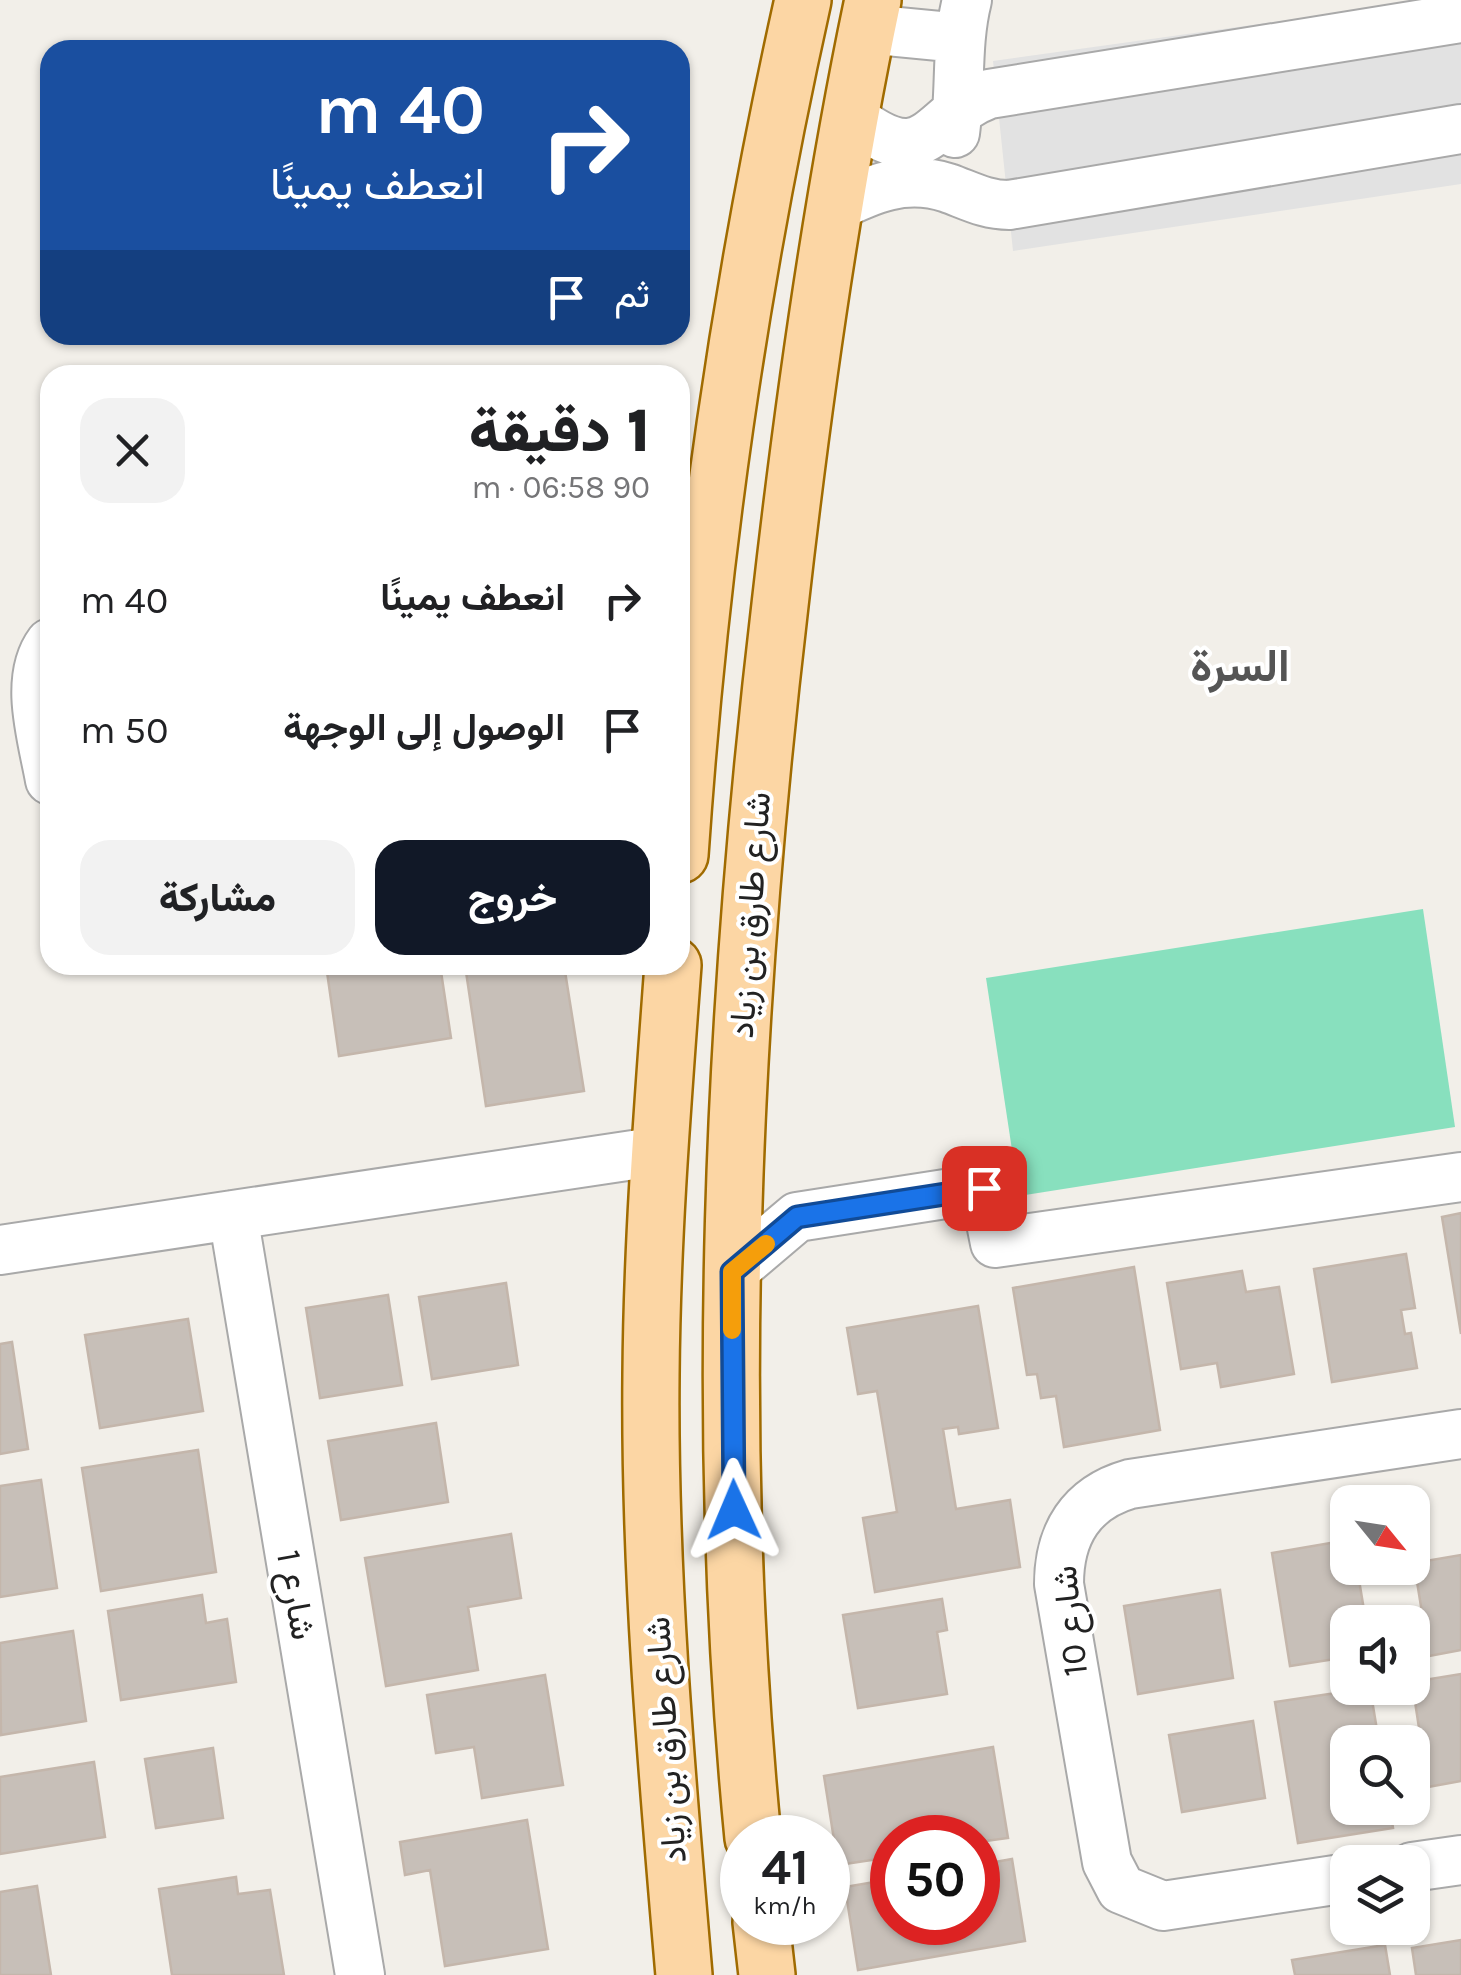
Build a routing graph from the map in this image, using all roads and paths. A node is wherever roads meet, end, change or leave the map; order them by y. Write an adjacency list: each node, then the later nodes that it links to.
1 (802, 0): 10 (main road)
2 (870, 14): 4 (street); 6 (main road, شارع طارق بن زياد)
3 (1461, 18): 5 (street)
4 (964, 19): 5 (street)
5 (961, 107): 6 (street); 8 (street)
6 (850, 116): 9 (main road, شارع طارق بن زياد)
7 (1461, 129): 8 (street)
8 (977, 201): 9 (street)
9 (833, 208): 19 (main road, شارع طارق بن زياد)
10 (693, 545): 11 (main road)
11 (690, 617)
12 (40, 675): 13 (street)
13 (40, 713)
14 (671, 975): 15 (main road, شارع طارق بن زياد)
15 (660, 1151): 17 (street); 22 (main road, شارع طارق بن زياد)
16 (1461, 1176): 19 (street)
17 (232, 1215): 18 (street); 30 (street, شارع 1)
18 (0, 1250)
19 (732, 1272): 21 (main road, شارع طارق بن زياد)
20 (1461, 1434): 28 (street, شارع 10)
21 (733, 1478): 22 (main road); 24 (main road, شارع طارق بن زياد)
22 (652, 1479): 23 (main road, شارع طارق بن زياد)
23 (656, 1605): 24 (main road); 31 (main road, شارع طارق بن زياد)
24 (737, 1606): 25 (main road, شارع طارق بن زياد)
25 (751, 1815)
26 (1461, 1860): 27 (street)
27 (1430, 1865)
28 (1330, 1881)
29 (764, 1945): 32 (main road)
30 (360, 1975)
31 (684, 1975)
32 (767, 1975)

